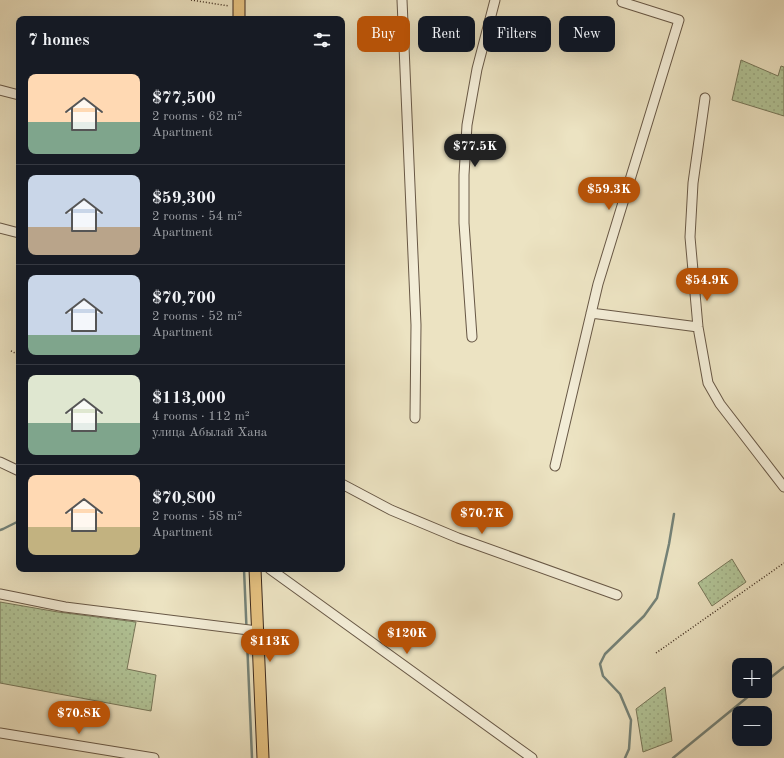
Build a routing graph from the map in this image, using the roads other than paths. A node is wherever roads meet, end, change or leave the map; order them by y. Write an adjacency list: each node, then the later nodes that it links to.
1 (402, 0): 12 (street)
2 (495, 0): 11 (street)
3 (623, 0): 9 (street)
4 (0, 90): 5 (street)
5 (16, 94)
6 (705, 98): 10 (street)
7 (0, 228): 8 (street)
8 (16, 232)
9 (591, 313): 10 (street); 14 (street)
10 (698, 327): 17 (street)
11 (472, 337)
12 (415, 418)
13 (0, 462): 15 (street)
14 (555, 466)
15 (16, 470)
16 (345, 486): 21 (street)
17 (784, 487)
18 (255, 572): 22 (main road)
19 (274, 572): 26 (street)
20 (0, 594): 22 (street)
21 (617, 595)
22 (257, 631): 25 (main road)
23 (0, 734): 24 (street)
24 (154, 758)
25 (263, 758)
26 (532, 758)

